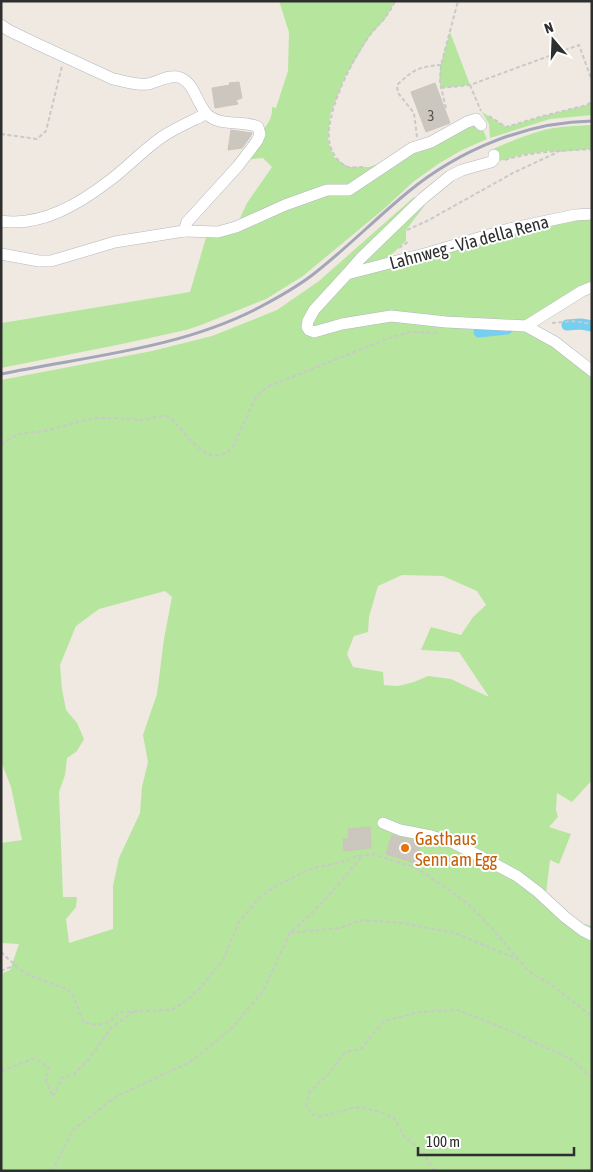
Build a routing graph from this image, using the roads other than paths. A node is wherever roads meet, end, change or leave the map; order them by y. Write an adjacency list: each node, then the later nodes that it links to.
1 (1, 25): 2 (lane)
2 (206, 114): 6 (lane); 7 (lane)
3 (481, 125): 7 (lane)
4 (499, 157): 9 (lane, Lahnweg - Via della Rena)
5 (592, 214): 9 (lane, Lahnweg - Via della Rena)
6 (1, 221)
7 (184, 231): 8 (lane)
8 (1, 254)
9 (347, 274): 11 (lane, Lahnweg - Via della Rena)
10 (592, 287): 11 (lane)
11 (526, 326): 12 (lane)
12 (592, 371)
13 (383, 824): 14 (lane)
14 (592, 935)

